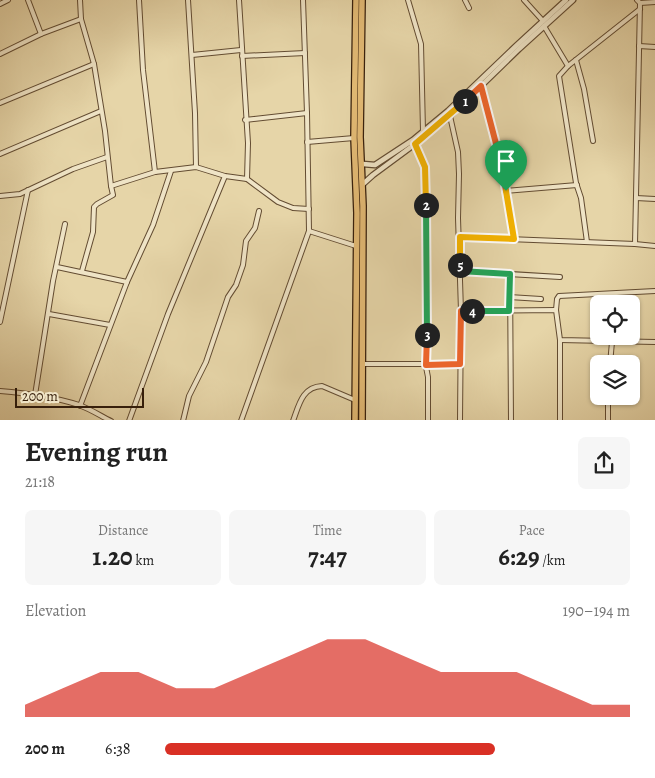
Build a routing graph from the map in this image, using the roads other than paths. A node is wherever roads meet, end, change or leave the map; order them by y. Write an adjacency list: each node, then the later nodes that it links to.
1 (8, 0): 17 (street)
2 (28, 0): 22 (street)
3 (80, 0): 20 (street)
4 (139, 0): 50 (street)
5 (188, 0): 28 (street)
6 (239, 0): 25 (street)
7 (303, 0): 26 (street)
8 (356, 0): 34 (highway)
9 (362, 0): 34 (highway)
10 (408, 0): 40 (street)
11 (465, 0): 18 (street)
12 (524, 0): 21 (street)
13 (566, 0): 21 (street)
14 (573, 0): 21 (street)
15 (639, 1): 16 (street); 19 (street)
16 (655, 2)
17 (0, 4)
18 (469, 8)
19 (640, 9): 23 (street); 30 (street)
20 (81, 19): 22 (street); 31 (street)
21 (543, 24): 32 (street); 33 (street); 40 (street)
22 (41, 34): 27 (street)
23 (639, 46): 24 (street); 59 (street)
24 (655, 47)
25 (241, 50): 28 (street); 29 (street)
26 (304, 53): 29 (street); 37 (street)
27 (0, 54)
28 (192, 55): 48 (street)
29 (242, 56): 39 (street)
30 (576, 60): 32 (street); 42 (street)
31 (94, 64): 35 (street); 36 (street)
32 (568, 66): 54 (street)
33 (481, 86): 38 (street); 57 (street)
34 (358, 93): 41 (highway); 47 (highway)
35 (0, 104)
36 (101, 111): 45 (street); 46 (street)
37 (307, 113): 39 (street); 43 (street)
38 (450, 116): 44 (street); 65 (street)
39 (245, 120): 52 (street)
40 (423, 131): 47 (street)
41 (354, 138): 43 (street); 69 (highway)
42 (593, 141)
43 (307, 142): 61 (street)
44 (415, 144): 53 (street); 92 (street)
45 (0, 154)
46 (107, 157): 55 (street); 56 (street)
47 (362, 164): 53 (highway)
48 (196, 167): 49 (street); 51 (street)
49 (171, 171): 50 (street); 76 (street)
50 (155, 172): 55 (street)
51 (225, 176): 52 (street); 99 (street)
52 (247, 179): 61 (street)
53 (363, 184): 90 (highway)
54 (577, 185): 57 (street); 67 (street)
55 (111, 186): 72 (street)
56 (28, 190): 58 (street); 84 (street)
57 (506, 191): 66 (street)
58 (0, 196)
59 (636, 198): 60 (street); 68 (street)
60 (655, 199)
61 (309, 209): 64 (street)
62 (259, 211): 100 (street)
63 (65, 224): 71 (street)
64 (309, 231): 69 (street); 101 (street)
65 (460, 237): 66 (street); 73 (street)
66 (514, 239): 67 (street)
67 (587, 242): 68 (street)
68 (634, 244): 70 (street)
69 (356, 246): 95 (highway)
70 (655, 246)
71 (56, 267): 72 (street); 83 (street)
72 (82, 271): 76 (street)
73 (460, 271): 74 (street); 81 (street)
74 (510, 274): 75 (street); 78 (street)
75 (560, 277)
76 (127, 282): 85 (street)
77 (655, 291): 80 (street)
78 (509, 298): 79 (street); 82 (street)
79 (541, 299)
80 (556, 310): 82 (street); 86 (street)
81 (461, 311): 82 (street); 91 (street)
82 (509, 311): 107 (street)
83 (49, 314): 85 (street); 94 (street)
84 (0, 322)
85 (110, 324): 97 (street)
86 (560, 340): 87 (street); 108 (street)
87 (590, 341)
88 (640, 342): 89 (street)
89 (655, 342)
90 (362, 364): 92 (street); 104 (highway)
91 (460, 364): 92 (street); 106 (street)
92 (426, 365): 105 (street)
93 (0, 391): 94 (street)
94 (35, 395): 97 (street)
95 (355, 400): 102 (street); 103 (highway)
96 (608, 405): 109 (street)
97 (80, 406): 98 (street)
98 (112, 420)
99 (129, 420)
100 (183, 420)
101 (240, 420)
102 (293, 420)
103 (355, 420)
104 (362, 420)
105 (428, 420)
106 (460, 420)
107 (511, 420)
108 (560, 420)
109 (608, 420)

